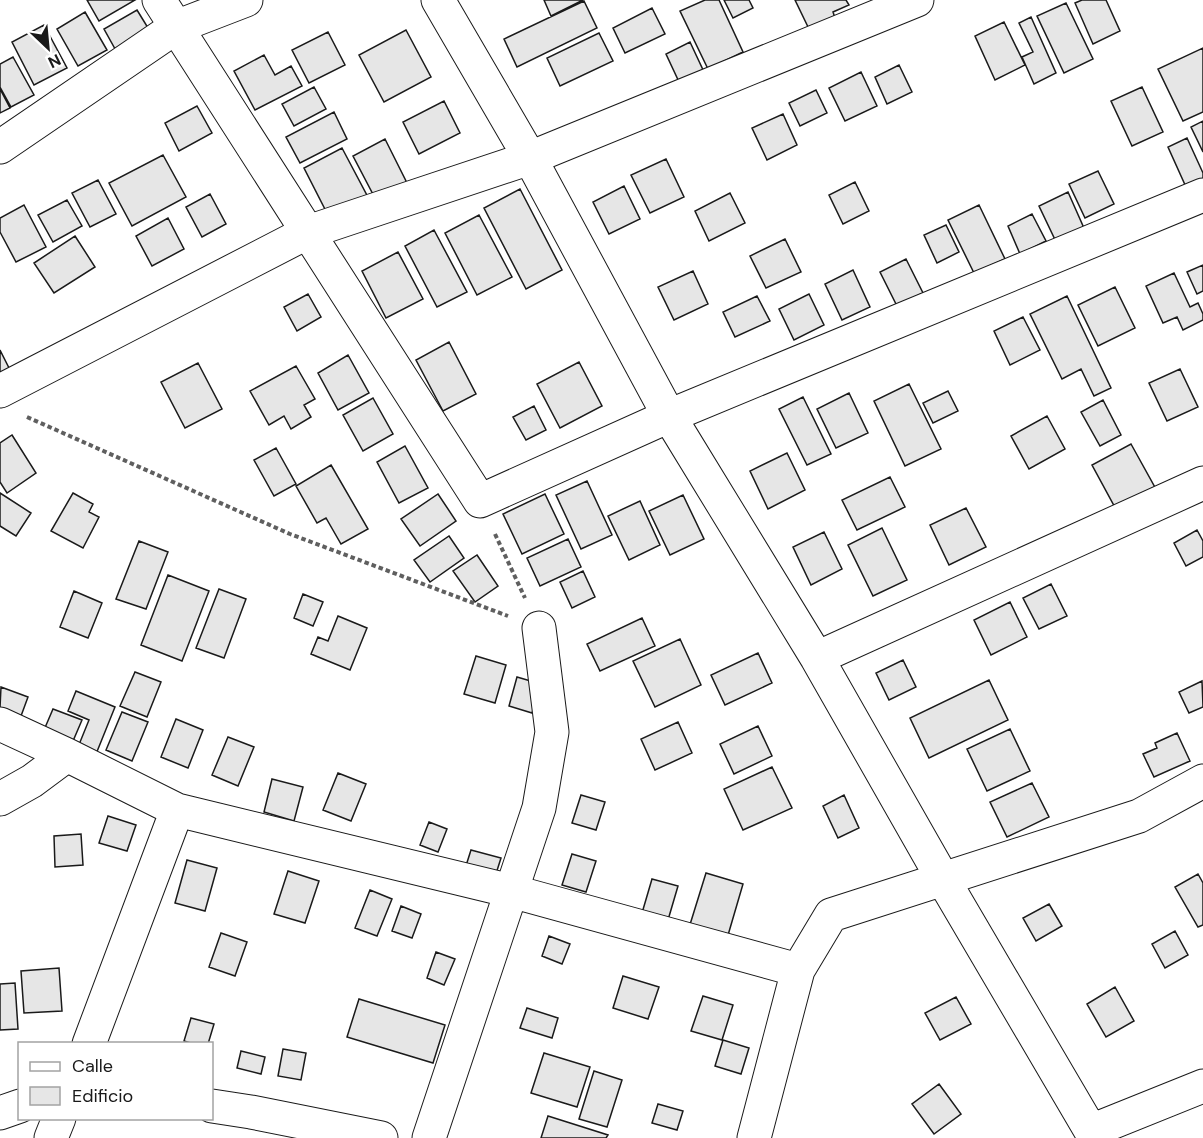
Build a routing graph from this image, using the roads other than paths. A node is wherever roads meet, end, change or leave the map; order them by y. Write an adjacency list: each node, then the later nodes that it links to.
1 (159, 0): 5 (street)
2 (246, 0): 5 (street)
3 (438, 0): 7 (street)
4 (917, 0): 7 (street)
5 (176, 27): 6 (street); 9 (street)
6 (0, 147)
7 (530, 158): 9 (street); 11 (street)
8 (1203, 195): 11 (street)
9 (308, 232): 10 (street); 11 (street)
10 (11, 403)
11 (669, 416): 14 (street)
12 (1203, 483): 14 (street)
13 (539, 628): 21 (street)
14 (817, 658): 20 (street)
15 (0, 724): 16 (street)
16 (67, 755): 18 (street); 19 (street)
17 (1203, 781): 20 (street)
18 (0, 799)
19 (177, 810): 21 (street); 23 (street)
20 (944, 881): 22 (street); 29 (street)
21 (511, 891): 22 (street); 32 (street)
22 (798, 970): 33 (street)
23 (89, 1042)
24 (1203, 1086): 29 (street)
25 (213, 1106): 31 (street)
26 (18, 1107): 27 (street)
27 (0, 1113)
28 (59, 1120): 30 (street)
29 (1093, 1134)
30 (51, 1138)
31 (381, 1138)
32 (429, 1138)
33 (754, 1138)

